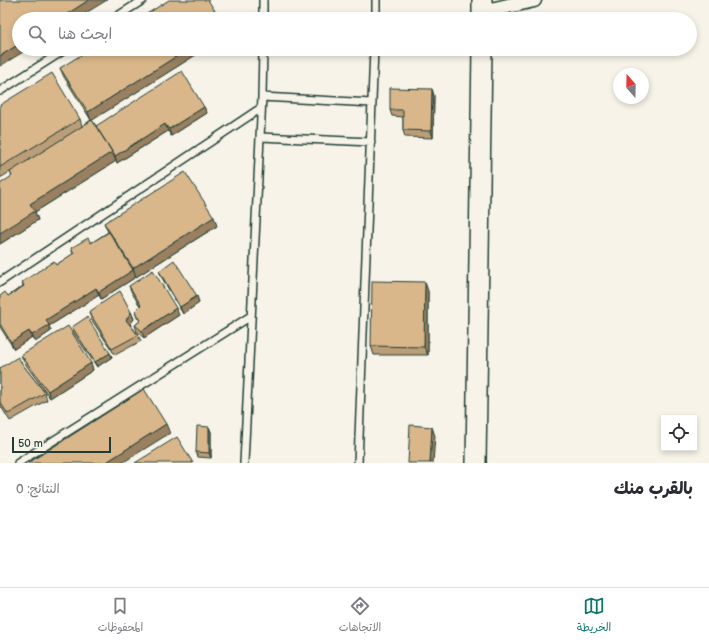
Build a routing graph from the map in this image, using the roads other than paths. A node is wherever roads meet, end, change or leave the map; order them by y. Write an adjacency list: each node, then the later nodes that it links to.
1 (143, 0): 6 (lane)
2 (263, 0): 7 (lane)
3 (376, 0): 8 (lane)
4 (534, 0): 5 (street)
5 (482, 10)
6 (124, 12)
7 (263, 12)
8 (376, 12)
9 (55, 56): 13 (lane)
10 (262, 56): 14 (lane)
11 (374, 56): 15 (lane)
12 (482, 56): 24 (main road)
13 (0, 92)
14 (262, 97): 15 (lane); 16 (lane)
15 (372, 103): 18 (lane)
16 (261, 108): 17 (lane); 19 (lane)
17 (260, 137): 18 (lane); 20 (lane)
18 (371, 142): 23 (lane)
19 (0, 282)
20 (251, 316): 21 (lane); 22 (lane)
21 (18, 463)
22 (244, 463)
23 (358, 463)
24 (476, 463)

